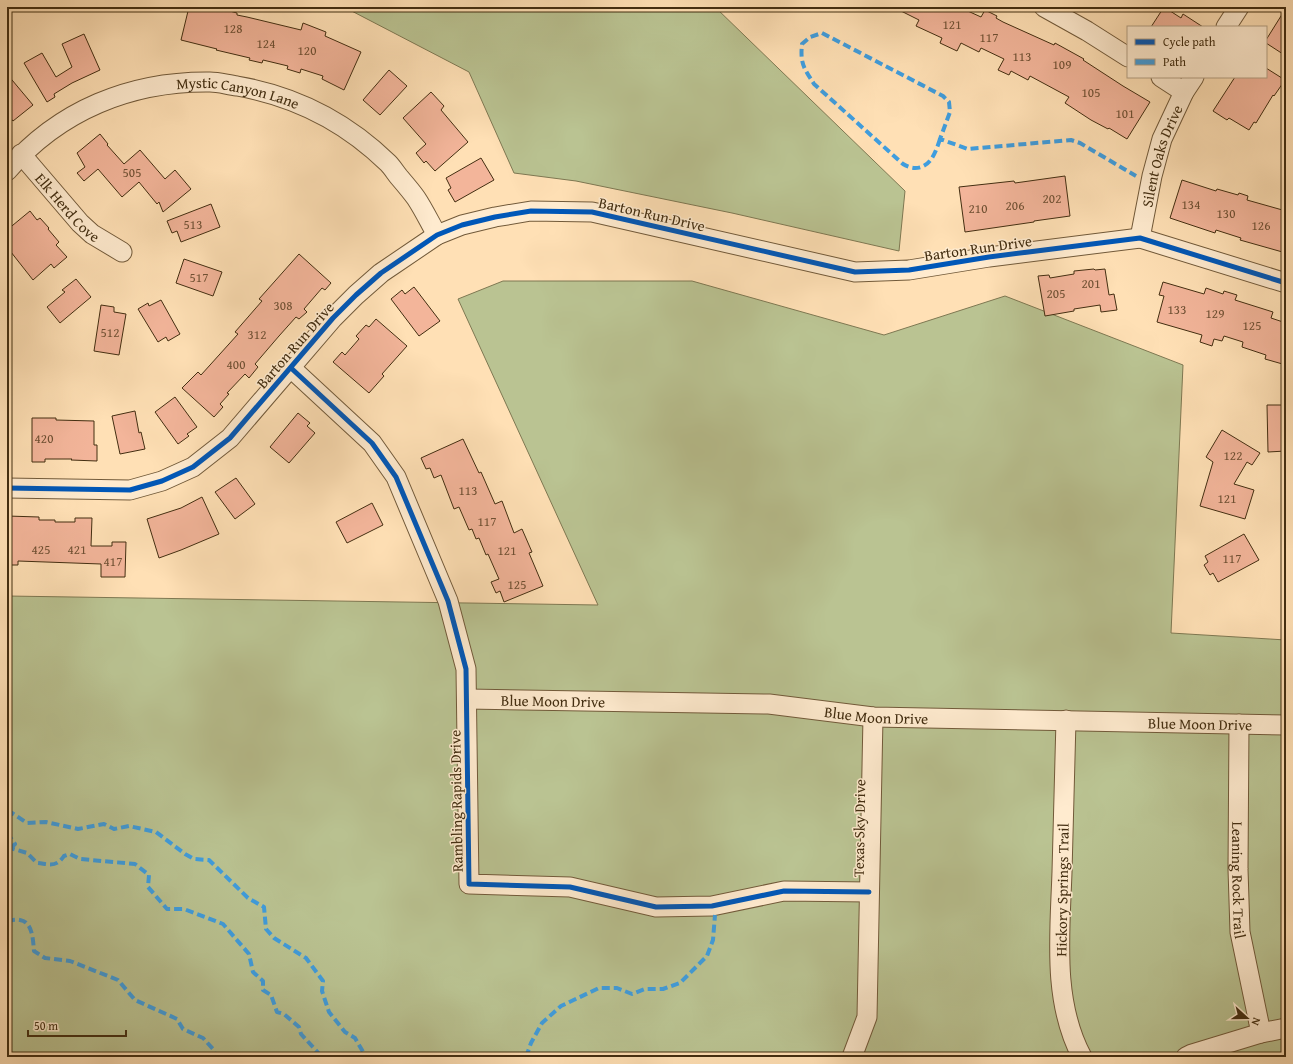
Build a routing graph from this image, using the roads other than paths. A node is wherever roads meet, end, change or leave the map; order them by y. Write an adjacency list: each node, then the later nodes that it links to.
1 (1044, 7): 4 (street)
2 (1239, 7): 3 (street)
3 (1227, 26)
4 (1127, 56)
5 (1164, 78): 6 (street)
6 (1189, 84): 10 (street, Silent Oaks Drive)
7 (21, 154): 8 (street, Mystic Canyon Lane); 9 (street, Mystic Canyon Lane); 11 (street, Elk Herd Cove)
8 (7, 170)
9 (437, 235): 10 (street, Barton Run Drive); 13 (street, Barton Run Drive)
10 (1140, 238): 12 (street, Barton Run Drive)
11 (122, 252)
12 (1286, 283)
13 (290, 368): 14 (street, Barton Run Drive); 15 (street, Rambling Rapids Drive)
14 (7, 488)
15 (467, 699): 16 (street, Blue Moon Drive); 20 (street, Rambling Rapids Drive)
16 (873, 717): 17 (street, Blue Moon Drive); 20 (street, Texas Sky Drive)
17 (1066, 720): 18 (street, Blue Moon Drive); 24 (street, Hickory Springs Trail)
18 (1239, 724): 19 (street, Blue Moon Drive); 22 (street, Leaning Rock Trail)
19 (1286, 725)
20 (870, 892): 23 (street, Texas Sky Drive)
21 (1286, 1028): 22 (street)
22 (1261, 1033): 25 (street)
23 (852, 1057)
24 (1082, 1057)
25 (1186, 1057)

